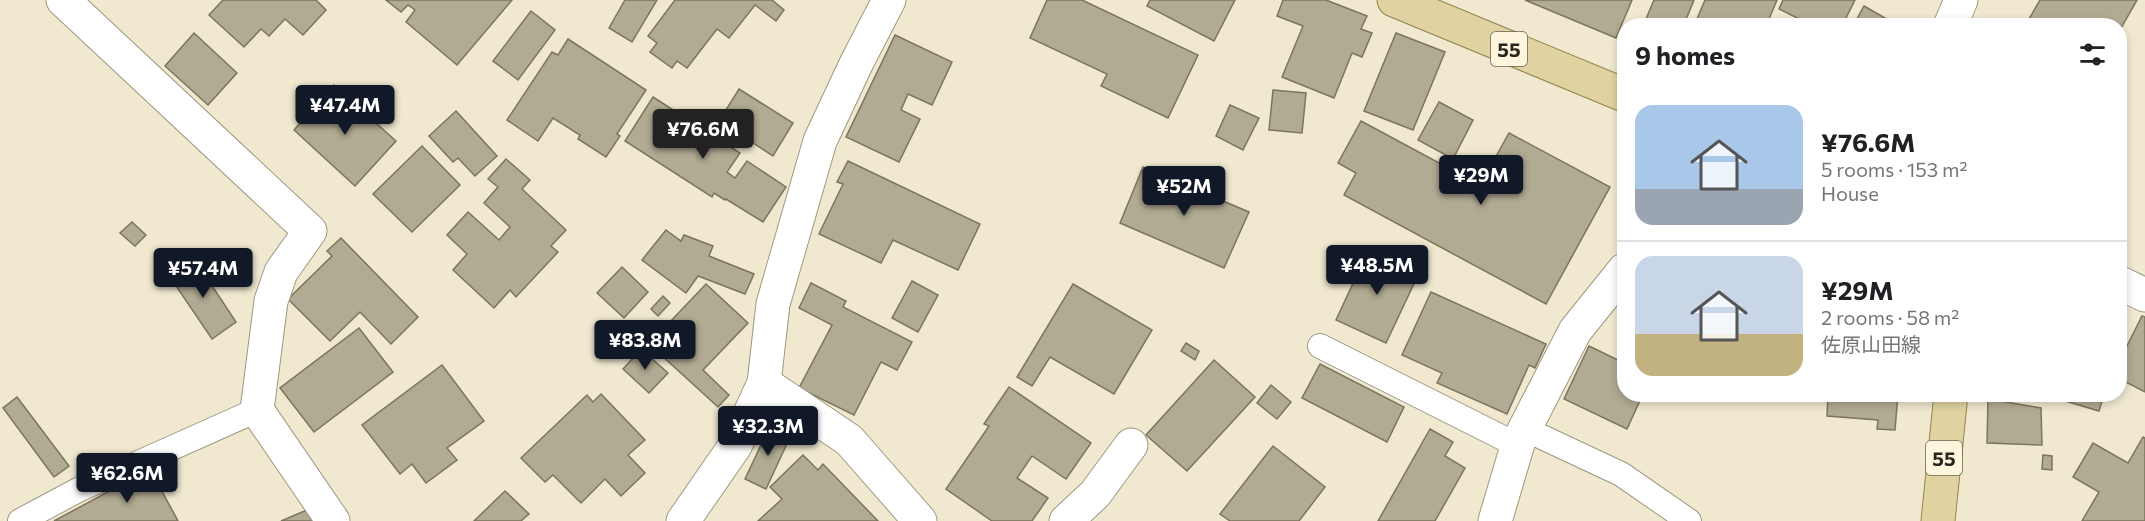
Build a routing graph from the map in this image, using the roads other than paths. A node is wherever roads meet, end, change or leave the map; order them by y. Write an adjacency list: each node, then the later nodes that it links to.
1 (63, 0): 13 (street)
2 (889, 0): 11 (street)
3 (1394, 0): 6 (main road, 55)
4 (1962, 0): 5 (street)
5 (1954, 18)
6 (1617, 93)
7 (1617, 279): 14 (street)
8 (2127, 286): 9 (street)
9 (2145, 294)
10 (1320, 346): 14 (lane)
11 (764, 383): 18 (street); 19 (street)
12 (1950, 402): 23 (main road, 55)
13 (257, 410): 16 (lane); 17 (street)
14 (1521, 437): 21 (street); 22 (lane)
15 (1131, 445): 20 (street)
16 (20, 520)
17 (333, 521)
18 (683, 521)
19 (920, 521)
20 (1066, 521)
21 (1495, 521)
22 (1689, 521)
23 (1938, 521)

